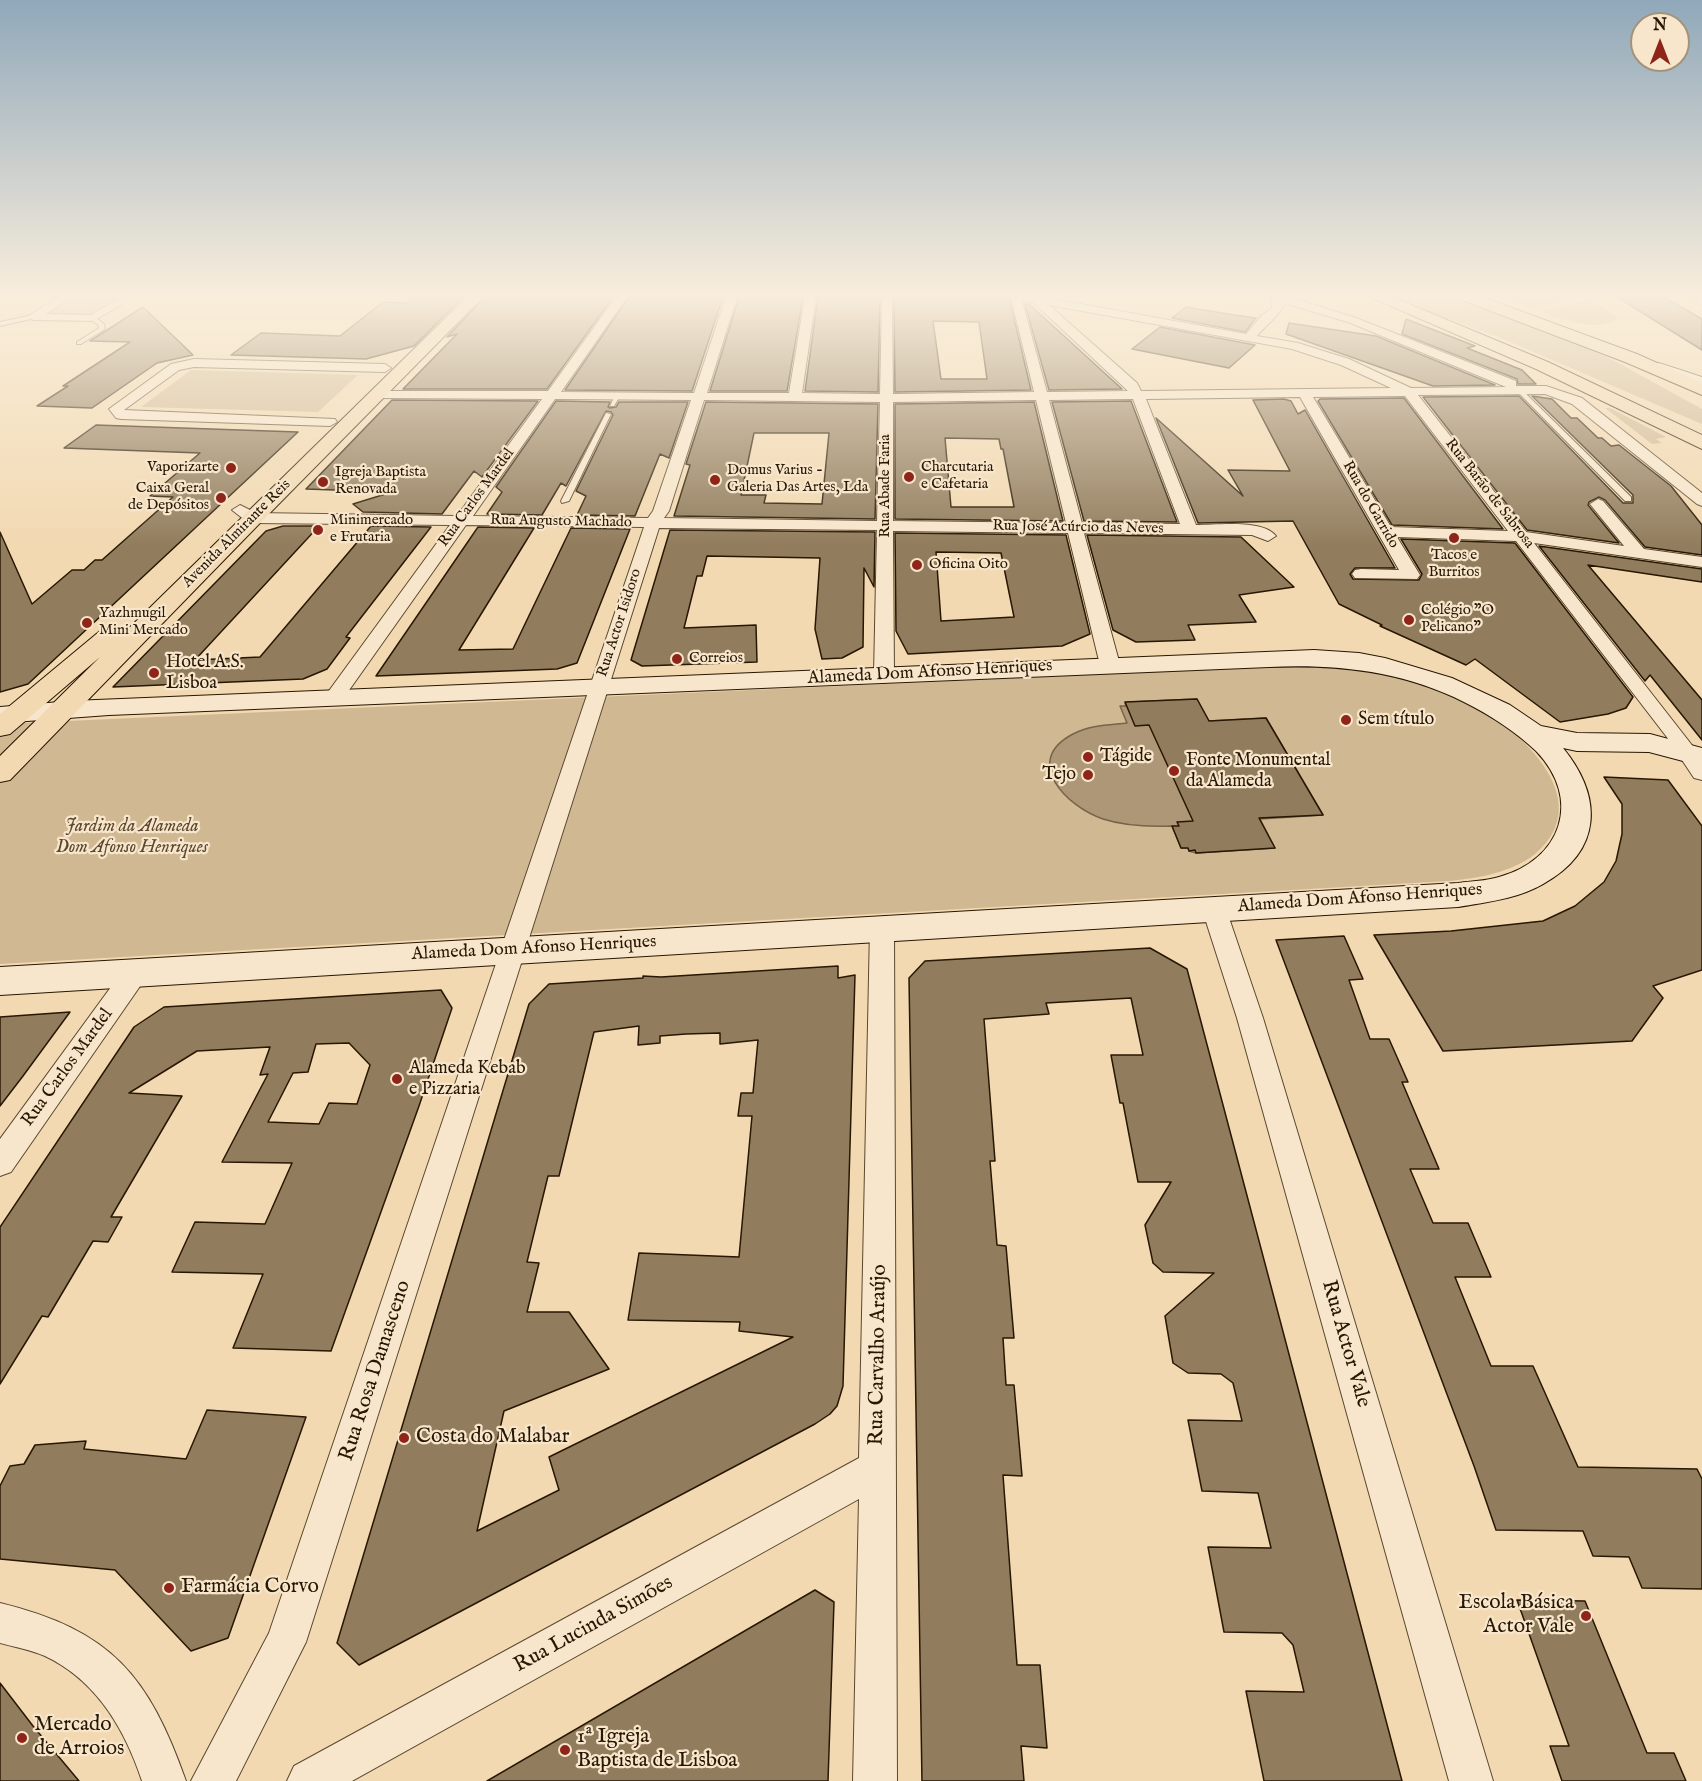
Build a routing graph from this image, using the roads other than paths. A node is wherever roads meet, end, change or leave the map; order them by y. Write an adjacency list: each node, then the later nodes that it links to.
1 (157, 380): 30 (street)
2 (378, 380): 21 (main road, Avenida Almirante Reis)
3 (384, 380): 21 (main road, Avenida Almirante Reis)
4 (563, 380): 23 (street, Rua Carlos Mardel)
5 (704, 380): 25 (street, Rua Actor Isidoro)
6 (798, 380): 26 (street)
7 (886, 380): 27 (street, Rua Abade Faria)
8 (1037, 380): 24 (street)
9 (1125, 380): 22 (street)
10 (1385, 380): 19 (street, Rua Barão de Sabrosa)
11 (1496, 380): 16 (street)
12 (1555, 380): 16 (street)
13 (1577, 380): 17 (main road)
14 (1657, 380): 28 (main road)
15 (1680, 380): 18 (main road)
16 (1524, 390): 19 (street); 33 (lane); 35 (street)
17 (1598, 390): 31 (main road); 32 (main road)
18 (1702, 390)
19 (1408, 391): 20 (street); 46 (street, Rua Barão de Sabrosa)
20 (1304, 393): 22 (street); 44 (street, Rua do Garrido)
21 (369, 394): 23 (street); 30 (main road, Avenida Almirante Reis); 37 (main road, Avenida Almirante Reis)
22 (1136, 395): 24 (street); 43 (street)
23 (552, 396): 25 (street); 38 (street, Rua Carlos Mardel)
24 (1041, 396): 27 (street); 42 (street)
25 (698, 397): 26 (street); 39 (street, Rua Actor Isidoro)
26 (795, 398): 27 (street)
27 (886, 398): 40 (street, Rua Abade Faria)
28 (1702, 405)
29 (608, 414): 34 (lane)
30 (330, 422): 37 (main road, Avenida Almirante Reis)
31 (1702, 428)
32 (1702, 442)
33 (1628, 499)
34 (565, 501)
35 (1702, 501)
36 (1598, 504): 47 (street)
37 (246, 514): 38 (street, Rua Augusto Machado); 54 (main road, Avenida Almirante Reis); 55 (main road, Avenida Almirante Reis)
38 (460, 521): 39 (street, Rua Augusto Machado); 53 (street, Rua Carlos Mardel)
39 (653, 523): 40 (street, Rua Augusto Machado); 52 (street, Rua Actor Isidoro)
40 (885, 526): 42 (street, Rua José Acúrcio das Neves); 51 (street, Rua Abade Faria)
41 (1360, 526): 44 (street)
42 (1075, 528): 43 (street, Rua José Acúrcio das Neves); 50 (street)
43 (1190, 529): 45 (street, Rua José Acúrcio das Neves)
44 (1384, 529): 46 (street); 49 (street, Rua do Garrido)
45 (1262, 533)
46 (1521, 536): 47 (street); 57 (street, Rua Barão de Sabrosa)
47 (1639, 553): 48 (street)
48 (1702, 562)
49 (1361, 574)
50 (1110, 665): 51 (main road, Alameda Dom Afonso Henriques); 56 (main road, Alameda Dom Afonso Henriques)
51 (884, 675): 52 (main road, Alameda Dom Afonso Henriques)
52 (600, 688): 53 (main road, Alameda Dom Afonso Henriques); 62 (street, Rua Actor Isidoro)
53 (333, 699): 54 (main road, Alameda Dom Afonso Henriques)
54 (63, 711): 55 (main road, Alameda Dom Afonso Henriques); 58 (main road, Avenida Almirante Reis)
55 (6, 719): 58 (main road)
56 (1536, 734): 57 (main road); 59 (main road, Alameda Dom Afonso Henriques)
57 (1698, 764): 59 (main road)
58 (6, 767)
59 (1567, 772): 60 (main road, Alameda Dom Afonso Henriques)
60 (1214, 909): 61 (main road, Alameda Dom Afonso Henriques); 72 (street, Rua Actor Vale)
61 (882, 928): 62 (main road, Alameda Dom Afonso Henriques); 66 (street, Rua Carvalho Araújo)
62 (514, 950): 63 (main road, Alameda Dom Afonso Henriques); 69 (street, Rua Rosa Damasceno)
63 (136, 972): 64 (main road, Alameda Dom Afonso Henriques); 65 (street, Rua Carlos Mardel)
64 (0, 981)
65 (0, 1163)
66 (878, 1468): 70 (street, Rua Lucinda Simões); 71 (street, Rua Carvalho Araújo)
67 (0, 1623): 68 (street)
68 (164, 1781)
69 (213, 1781)
70 (309, 1781)
71 (875, 1781)
72 (1471, 1781)

